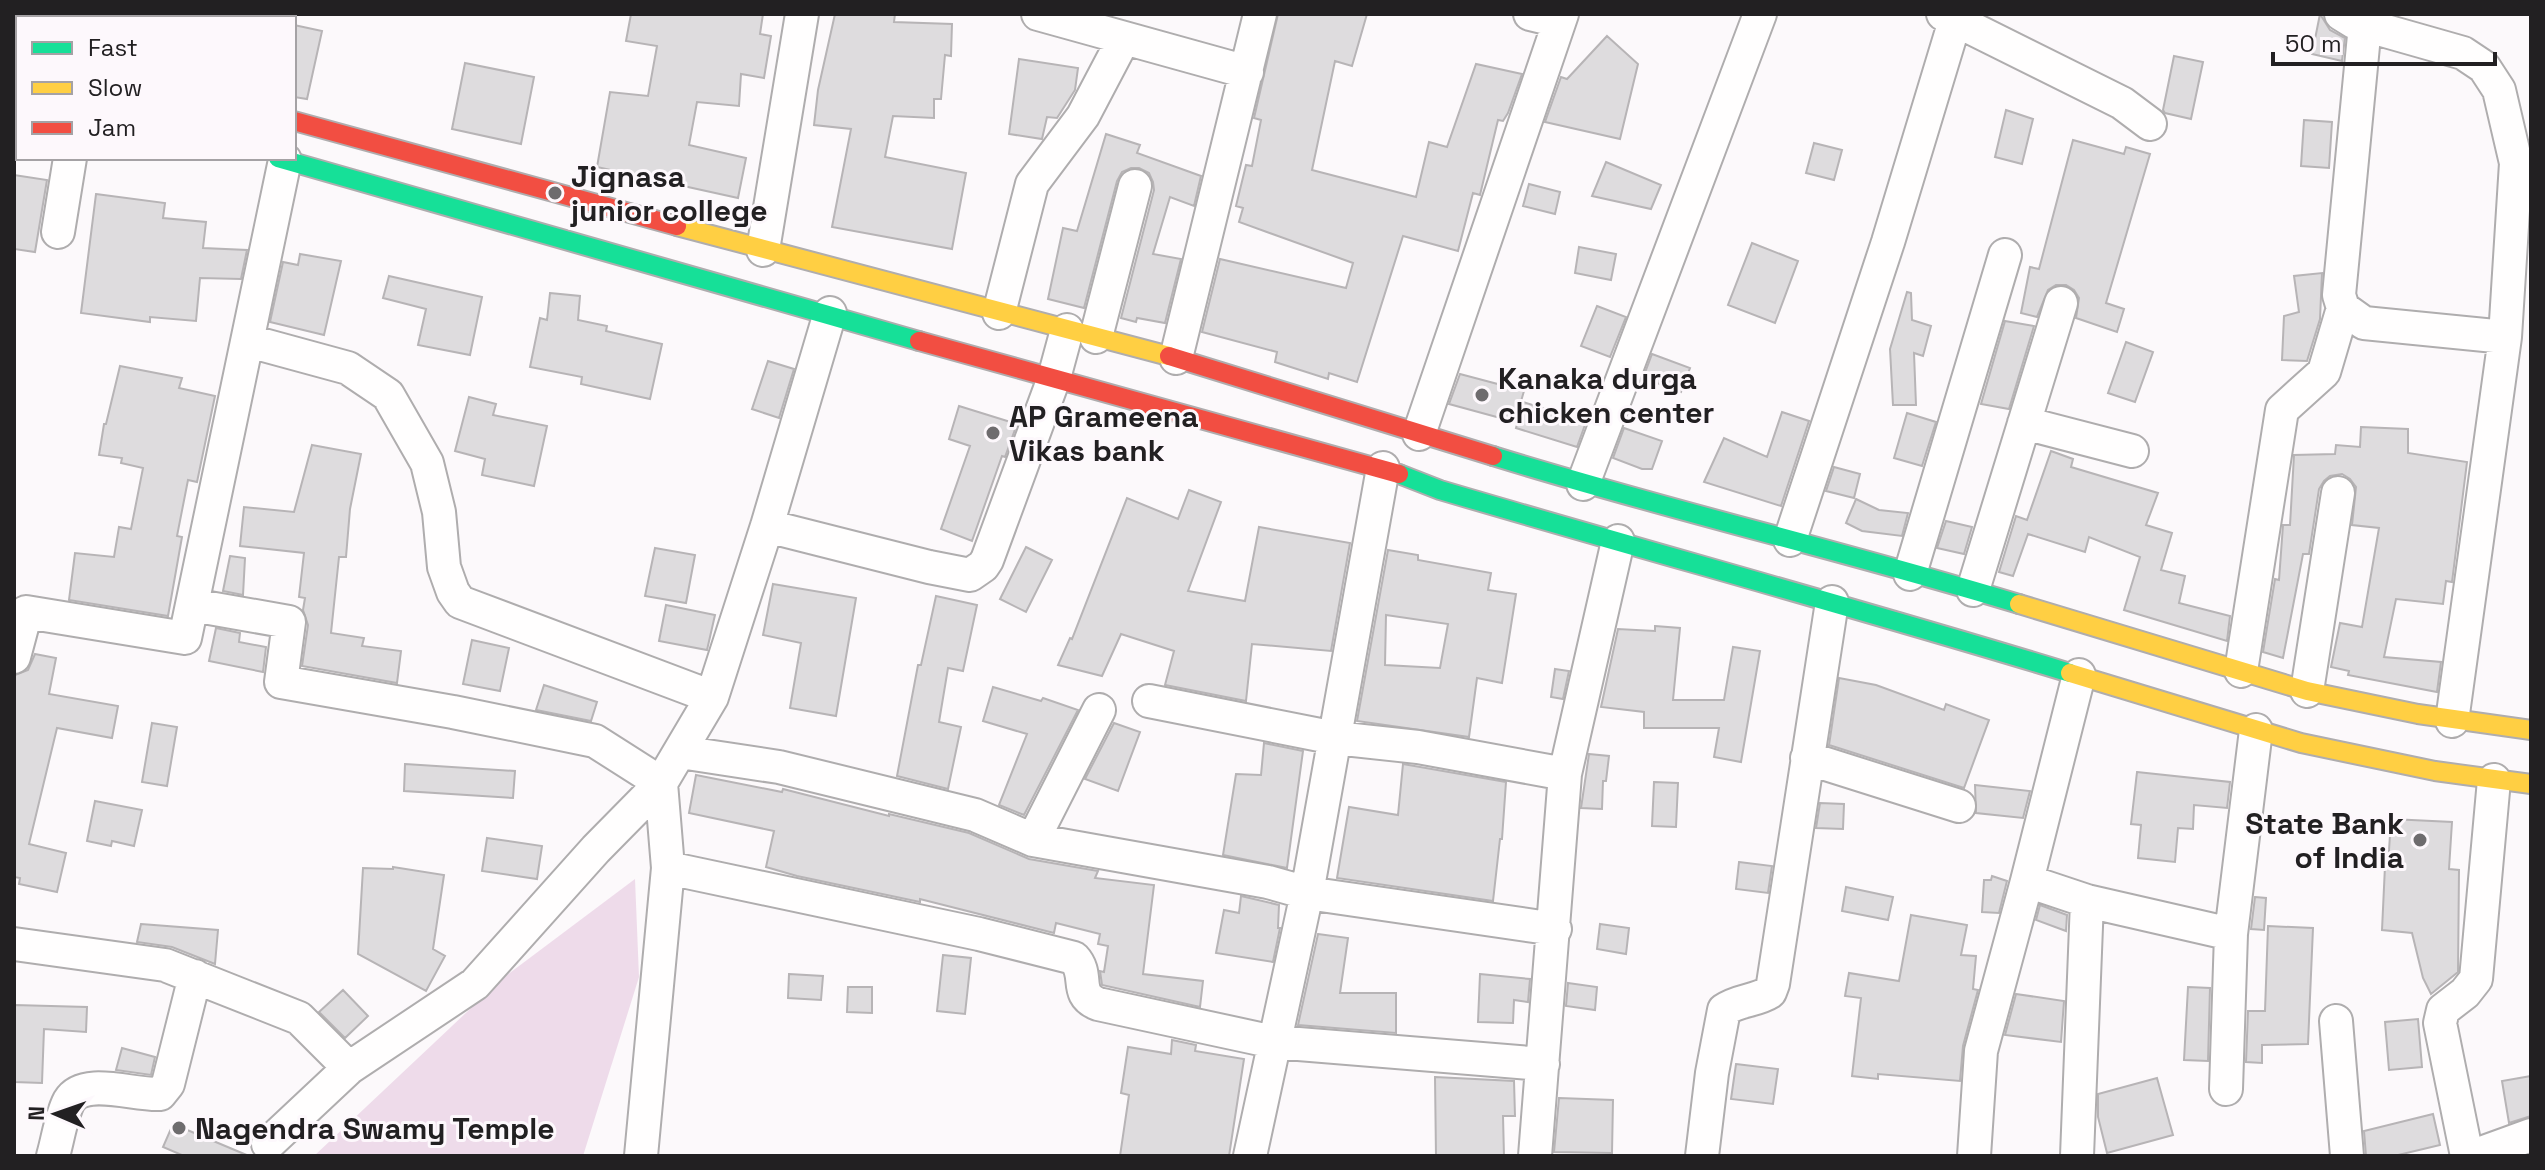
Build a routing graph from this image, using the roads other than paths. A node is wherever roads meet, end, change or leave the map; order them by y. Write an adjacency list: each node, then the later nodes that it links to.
1 (802, 14): 19 (street)
2 (1260, 14): 9 (street)
3 (1760, 14): 34 (street)
4 (1053, 16): 8 (street)
5 (1550, 16): 31 (street)
6 (1952, 16): 11 (street); 37 (street)
7 (2353, 19): 15 (street); 22 (street)
8 (1124, 38): 9 (street); 24 (street)
9 (1247, 72): 28 (street)
10 (296, 122): 17 (highway)
11 (2150, 124)
12 (70, 160): 18 (street)
13 (282, 160): 27 (street)
14 (287, 160): 17 (highway)
15 (2524, 165): 26 (street)
16 (1135, 186): 25 (street)
17 (549, 213): 19 (highway); 23 (highway)
18 (58, 232)
19 (763, 250): 24 (highway)
20 (2005, 255): 39 (street)
21 (2061, 303): 30 (street)
22 (2343, 308): 26 (street); 45 (street)
23 (830, 313): 29 (highway); 36 (street)
24 (999, 313): 25 (highway)
25 (1082, 334): 28 (highway); 29 (street)
26 (2505, 337): 51 (street)
27 (249, 341): 42 (street); 48 (street)
28 (1176, 358): 31 (highway)
29 (1054, 378): 33 (highway); 36 (street)
30 (2024, 423): 32 (street); 40 (street)
31 (1419, 434): 34 (highway)
32 (2132, 451)
33 (1383, 468): 38 (highway); 54 (street)
34 (1583, 484): 37 (highway)
35 (2338, 493): 47 (street)
36 (767, 526): 48 (street)
37 (1790, 540): 39 (highway)
38 (1618, 541): 41 (highway); 57 (street)
39 (1910, 574): 40 (highway)
40 (1973, 590): 45 (highway)
41 (1832, 602): 46 (highway); 56 (street)
42 (192, 605): 43 (street); 59 (street)
43 (20, 613): 44 (street)
44 (14, 657)
45 (2241, 671): 47 (highway)
46 (2079, 675): 52 (highway); 64 (street)
47 (2307, 691): 51 (highway)
48 (712, 697): 55 (street)
49 (1149, 701): 54 (street)
50 (1099, 710): 62 (street)
51 (2452, 721): 53 (highway)
52 (2256, 730): 58 (highway); 68 (street)
53 (2531, 730)
54 (1335, 738): 57 (street); 65 (street)
55 (680, 752): 59 (street); 62 (street)
56 (1807, 758): 61 (street); 82 (street)
57 (1565, 774): 67 (street)
58 (2494, 780): 60 (highway); 86 (street)
59 (661, 783): 63 (street); 74 (street)
60 (2531, 784)
61 (1959, 806)
62 (1033, 840): 65 (street)
63 (668, 868): 72 (street); 79 (street)
64 (2027, 881): 66 (street); 83 (street)
65 (1307, 893): 67 (street); 72 (street)
66 (2087, 901): 68 (street); 84 (street)
67 (1555, 929): 73 (street)
68 (2231, 934): 75 (street)
69 (14, 944): 70 (street)
70 (195, 976): 74 (street); 78 (street)
71 (2336, 1021): 85 (street)
72 (1274, 1042): 73 (street); 80 (street)
73 (1543, 1064): 81 (street)
74 (349, 1068): 77 (street)
75 (2226, 1089)
76 (2531, 1135): 87 (street)
77 (268, 1144)
78 (53, 1156)
79 (641, 1156)
80 (1250, 1156)
81 (1535, 1156)
82 (1702, 1156)
83 (1974, 1156)
84 (2077, 1156)
85 (2347, 1156)
86 (2467, 1156)
87 (2473, 1156)

